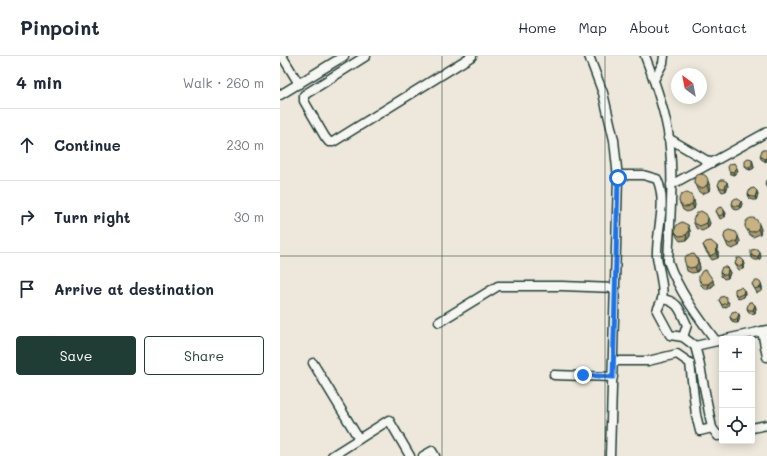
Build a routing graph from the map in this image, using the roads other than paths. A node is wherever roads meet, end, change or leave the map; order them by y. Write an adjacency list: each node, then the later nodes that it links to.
1 (282, 56): 9 (street)
2 (344, 56): 9 (street)
3 (366, 56): 4 (street)
4 (472, 56)
5 (589, 56): 14 (street)
6 (646, 56): 8 (street)
7 (664, 56): 8 (street)
8 (654, 80): 12 (street)
9 (299, 84): 10 (street)
10 (280, 95)
11 (767, 132): 13 (street)
12 (668, 138): 13 (street); 15 (street)
13 (711, 163): 15 (street)
14 (618, 175): 16 (street); 17 (street)
15 (671, 186): 22 (street)
16 (615, 288): 18 (street); 25 (street)
17 (662, 299): 21 (street); 21 (street)
18 (439, 322)
19 (765, 331): 20 (street); 24 (street)
20 (741, 336)
21 (683, 337): 23 (street)
22 (719, 340): 23 (street)
23 (695, 346): 31 (street)
24 (767, 357)
25 (614, 361): 28 (street); 31 (street)
26 (313, 363): 33 (street)
27 (554, 375): 28 (street)
28 (613, 377): 38 (street)
29 (767, 425): 30 (street)
30 (755, 427)
31 (712, 428): 32 (street)
32 (719, 436)
33 (359, 439): 34 (street); 35 (street)
34 (332, 456)
35 (410, 456)
36 (423, 456): 37 (street)
37 (435, 456)
38 (610, 456)

